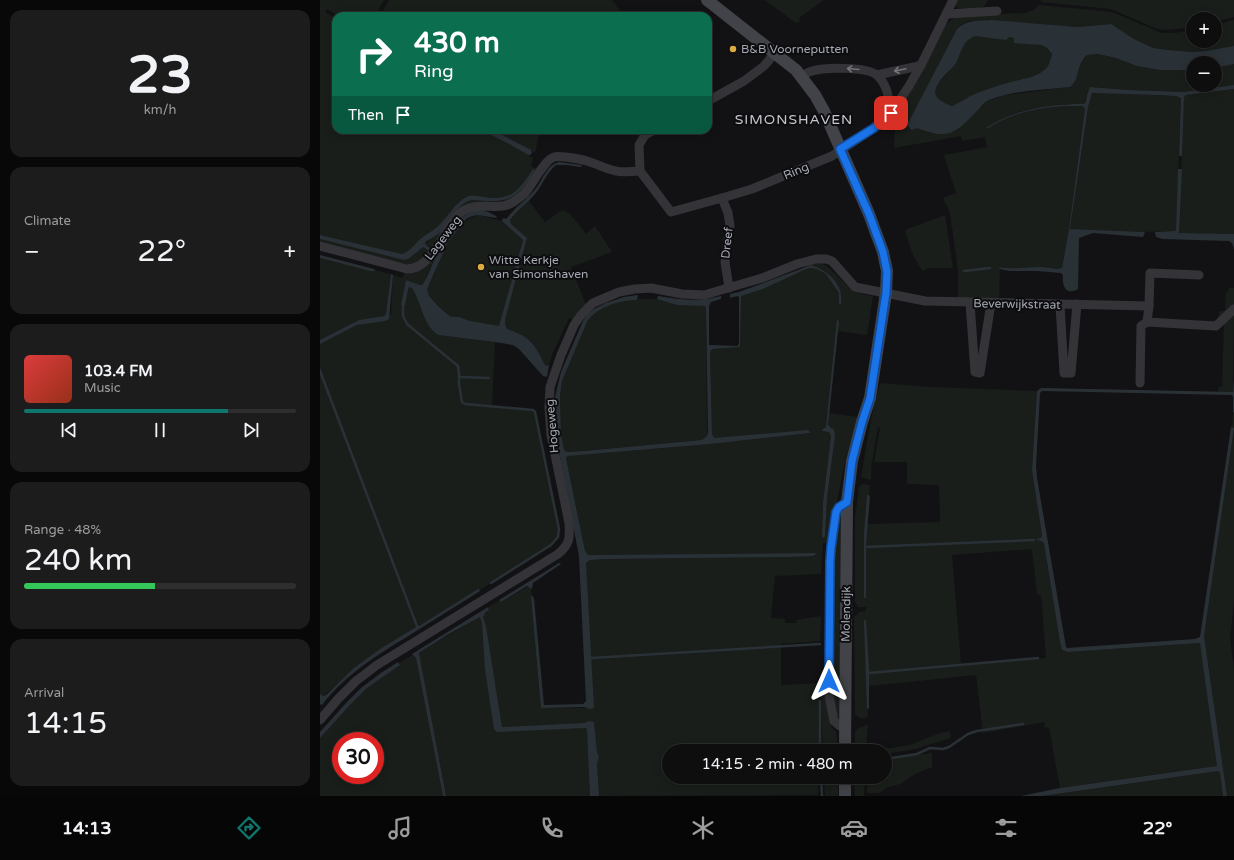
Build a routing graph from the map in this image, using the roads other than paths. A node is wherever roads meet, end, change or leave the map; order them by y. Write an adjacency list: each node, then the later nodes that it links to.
1 (707, 0): 5 (main road, Molendijk)
2 (953, 0): 4 (street, Ring)
3 (997, 11): 4 (street)
4 (947, 14): 6 (street, Ring)
5 (775, 52): 8 (main road, Molendijk); 9 (street)
6 (921, 65): 7 (street, one-way to 7); 10 (street, Ring)
7 (877, 75): 8 (street, one-way to 8); 10 (street)
8 (802, 77): 12 (main road, Molendijk)
9 (712, 99)
10 (891, 113): 12 (street, Ring)
11 (647, 134): 13 (street)
12 (840, 149): 14 (street, Ring); 18 (main road, Molendijk)
13 (640, 171): 14 (street, Ring); 15 (street, Lageweg)
14 (722, 198): 17 (street, Dreef)
15 (320, 246)
16 (1199, 275): 23 (street)
17 (730, 288): 18 (street, Hogeweg); 28 (street, Hogeweg)
18 (886, 293): 19 (street, Beverwijkstraat); 27 (main road, Molendijk)
19 (970, 303): 20 (street, Beverwijkstraat); 20 (street)
20 (991, 303): 21 (street, Beverwijkstraat)
21 (1060, 304): 22 (street, Beverwijkstraat); 22 (street)
22 (1078, 304): 23 (street, Beverwijkstraat)
23 (1149, 306): 25 (street)
24 (1234, 309): 25 (street)
25 (1147, 322): 26 (street)
26 (1140, 383)
27 (847, 502): 29 (main road, Molendijk); 29 (street, Molendijk)
28 (320, 720)
29 (845, 726): 30 (main road, Molendijk)
30 (845, 744)
31 (845, 784): 32 (main road)
32 (845, 796)

